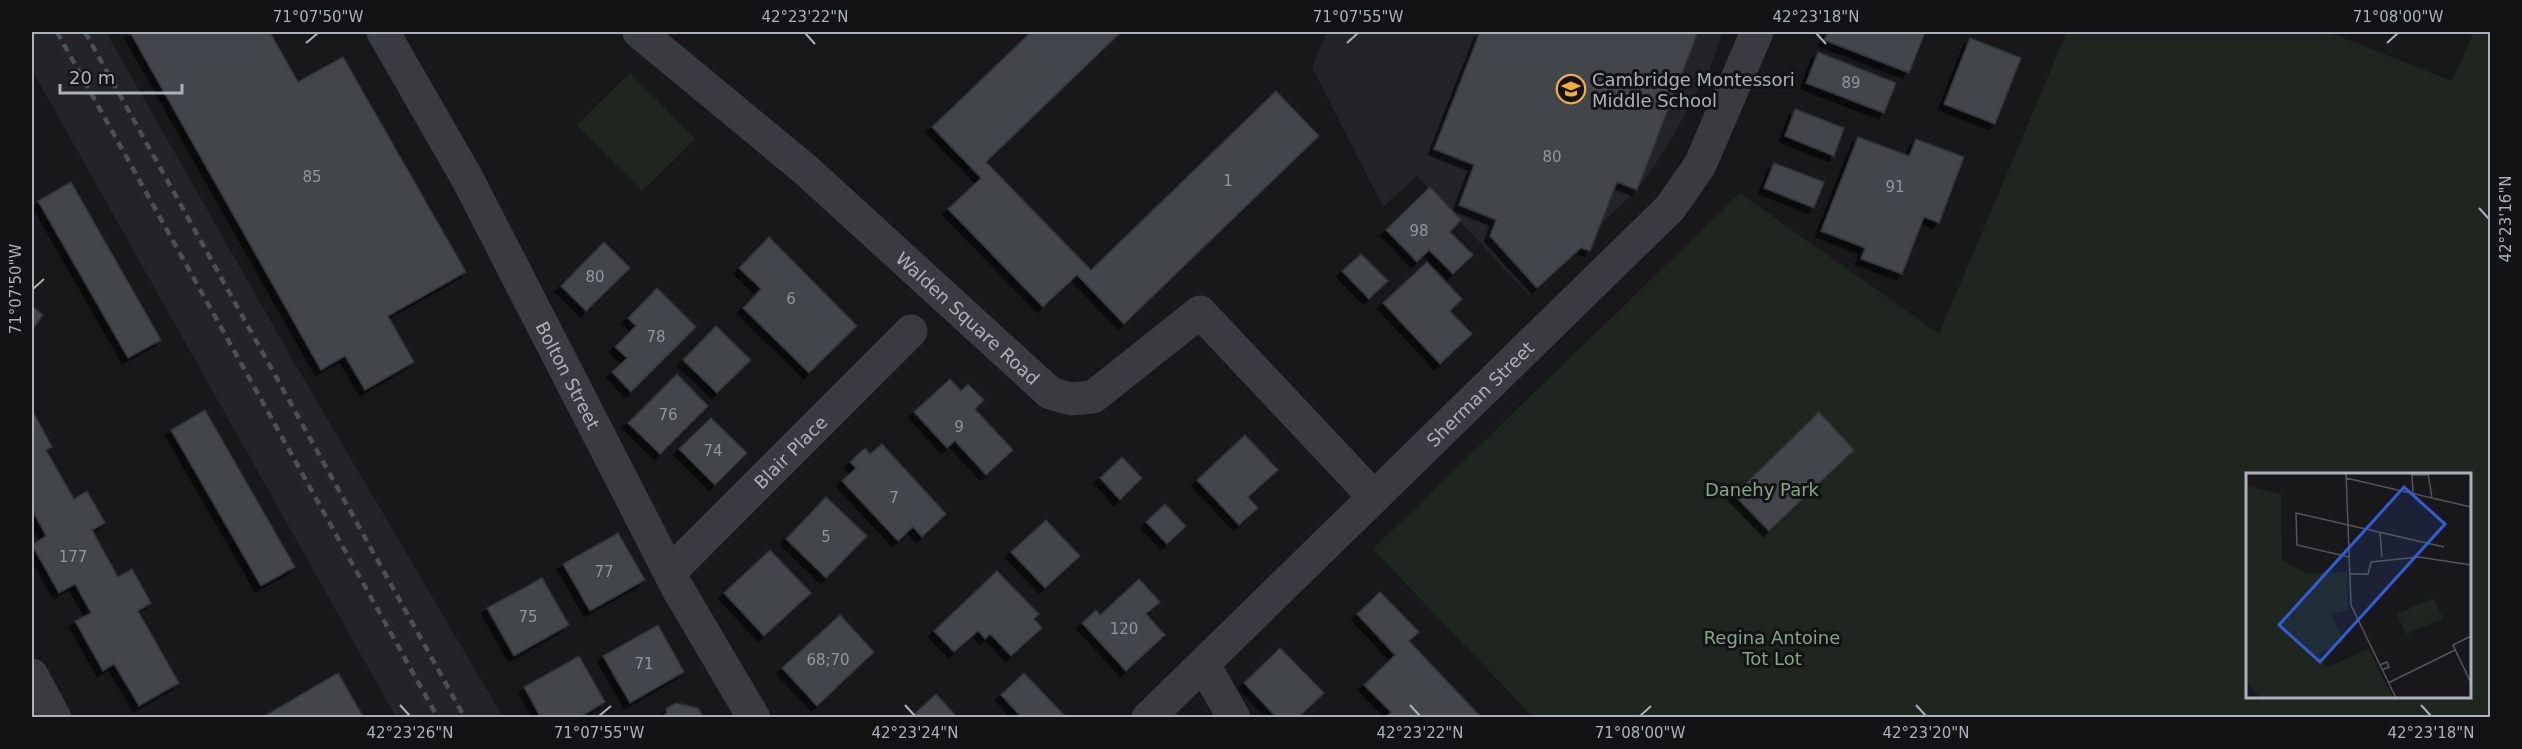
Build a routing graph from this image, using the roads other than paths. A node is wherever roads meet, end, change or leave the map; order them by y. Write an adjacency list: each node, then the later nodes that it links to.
1 (383, 32): 6 (street, Bolton Street)
2 (639, 32): 5 (street, Walden Square Road)
3 (1757, 32): 5 (street, Sherman Street)
4 (911, 331): 6 (street, Blair Place)
5 (1374, 497): 7 (street, Sherman Street)
6 (670, 572): 10 (street, Bolton Street)
7 (1204, 665): 11 (street, Sherman Street); 12 (street)
8 (32, 675): 9 (street)
9 (55, 717)
10 (754, 717)
11 (1148, 717)
12 (1234, 717)

